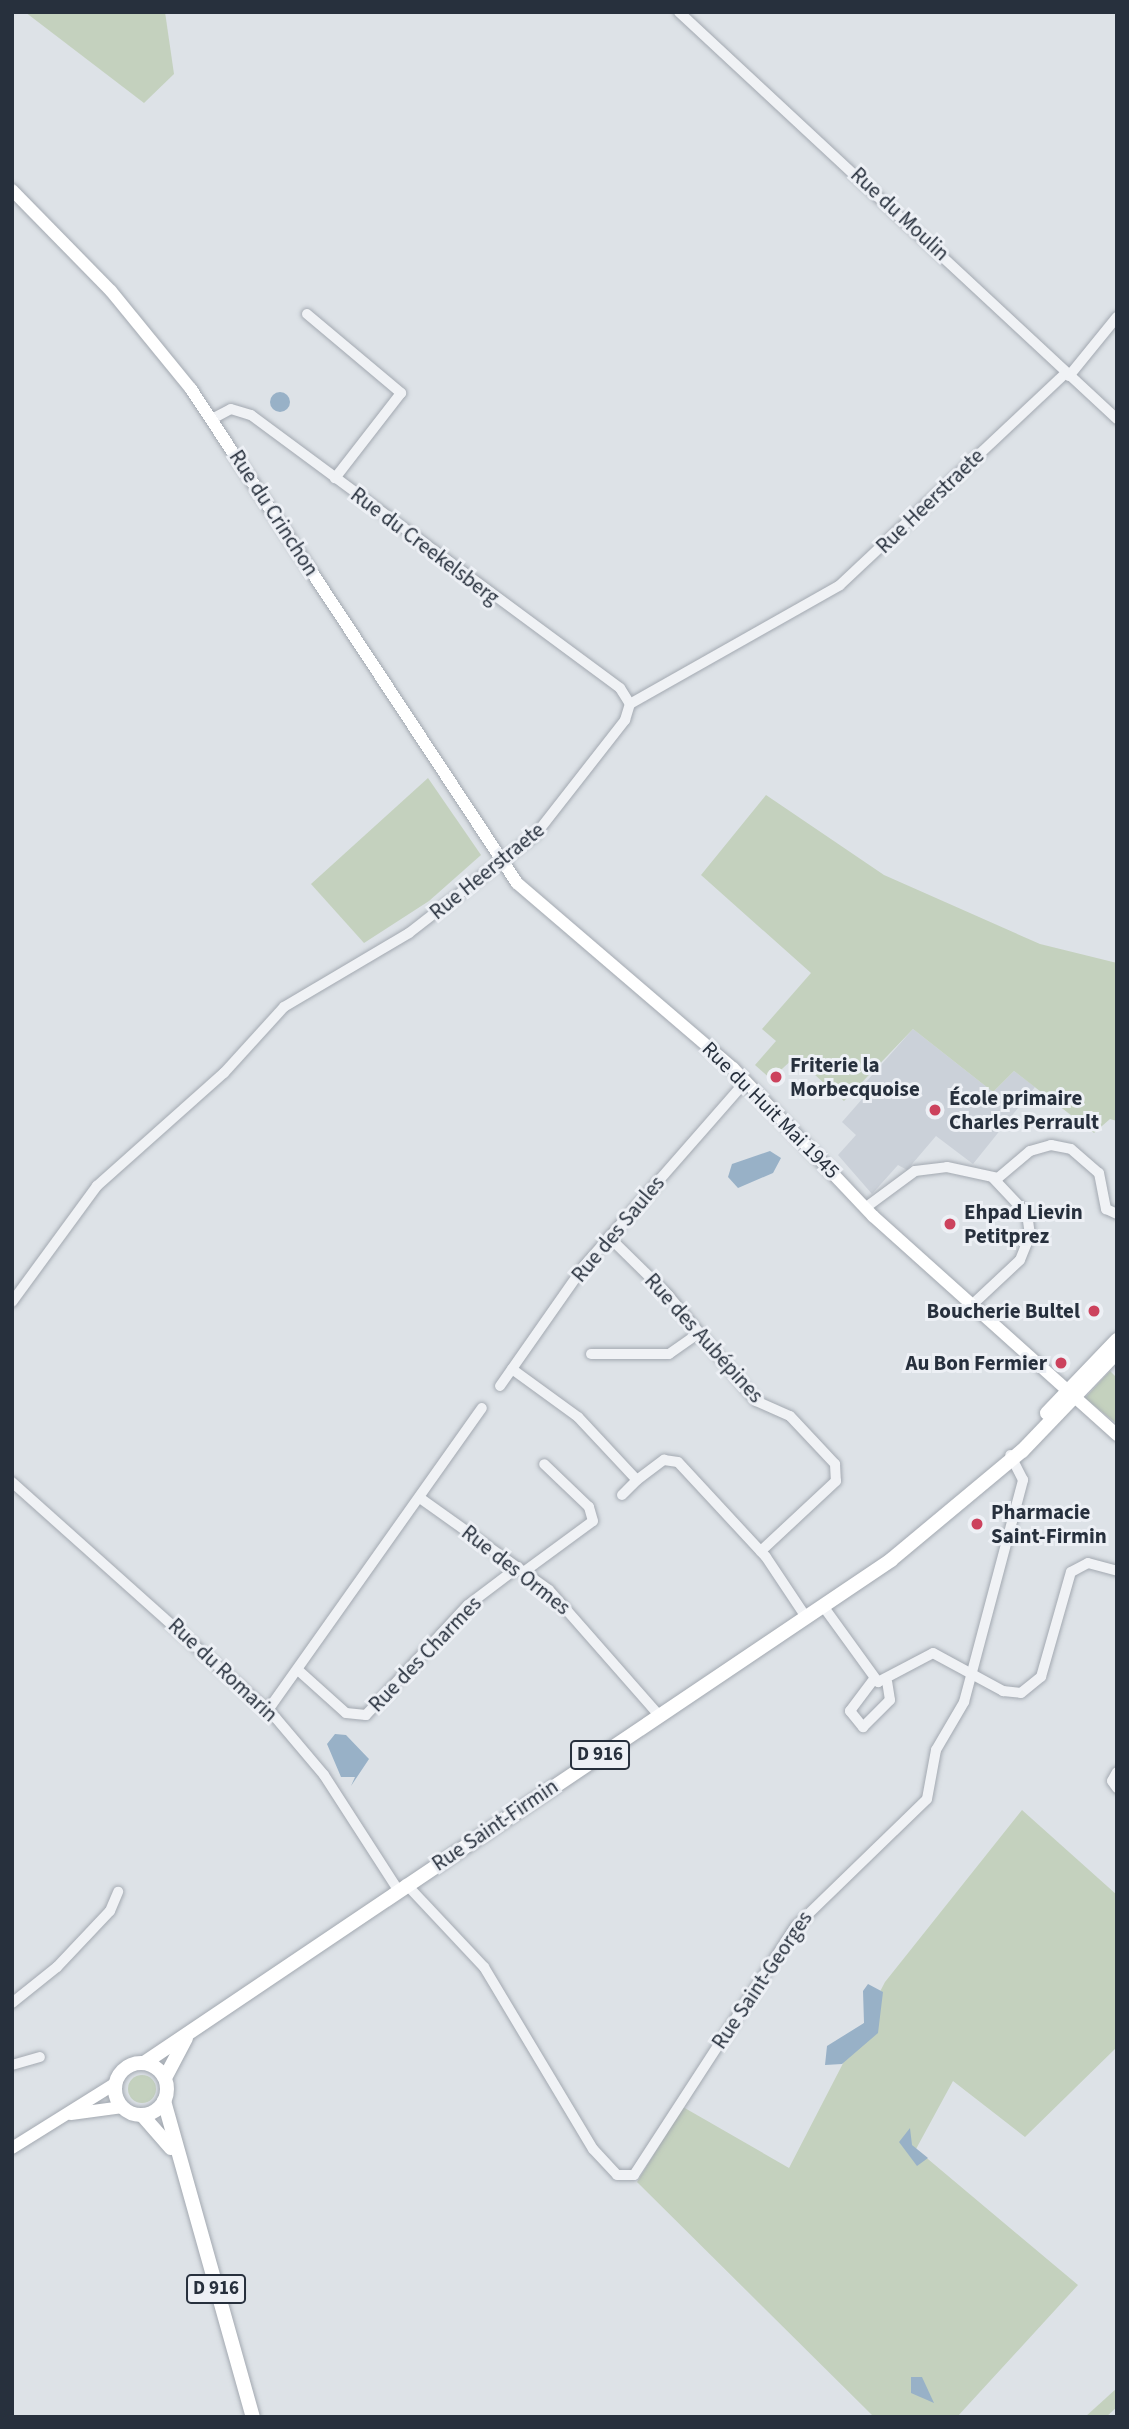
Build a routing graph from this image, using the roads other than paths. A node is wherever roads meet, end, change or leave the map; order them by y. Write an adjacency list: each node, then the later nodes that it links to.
1 (679, 12): 5 (street, Rue du Moulin)
2 (12, 190): 6 (street, Rue du Crinchon)
3 (307, 314): 8 (street)
4 (1117, 317): 5 (street, Rue Heerstraete)
5 (1068, 374): 7 (street, Rue du Moulin); 9 (street, Rue Heerstraete)
6 (212, 419): 8 (street, Rue du Creekelsberg); 10 (street, Rue du Crinchon)
7 (1117, 419)
8 (335, 478): 9 (street, Rue du Creekelsberg)
9 (630, 704): 10 (street, Rue Heerstraete)
10 (502, 863): 11 (street, Rue du Huit Mai 1945); 16 (street, Rue Heerstraete)
11 (746, 1081): 13 (street, Rue du Huit Mai 1945); 15 (street, Rue des Saules)
12 (993, 1178): 13 (street); 14 (street); 17 (street)
13 (865, 1208): 17 (street, Rue du Huit Mai 1945)
14 (1117, 1214)
15 (609, 1237): 18 (street, Rue des Aubépines); 22 (street, Rue des Saules)
16 (12, 1302)
17 (973, 1304): 24 (street, Rue du Huit Mai 1945)
18 (699, 1333): 21 (street); 33 (street, Rue des Aubépines)
19 (1117, 1340): 24 (main road, D 916)
20 (1117, 1352): 24 (main road, D 916)
21 (591, 1354)
22 (512, 1369): 23 (street, Rue des Saules); 29 (street)
23 (500, 1385)
24 (1068, 1395): 26 (street, Rue du Huit Mai 1945); 27 (main road, Rue Saint-Firmin / D 916)
25 (482, 1408): 32 (street)
26 (1117, 1435)
27 (1011, 1457): 36 (main road, Rue Saint-Firmin / D 916); 39 (street, Rue Saint-Georges)
28 (544, 1464): 34 (street, Rue des Charmes)
29 (637, 1480): 31 (street); 33 (street)
30 (12, 1482): 42 (street, Rue du Romarin)
31 (622, 1495)
32 (419, 1498): 34 (street, Rue des Ormes); 38 (street)
33 (761, 1551): 37 (street)
34 (521, 1569): 38 (street, Rue des Charmes); 43 (street, Rue des Ormes)
35 (1117, 1571): 39 (street)
36 (823, 1606): 37 (main road, Rue Saint-Firmin / D 916); 40 (street)
37 (806, 1617): 43 (main road, Rue Saint-Firmin / D 916)
38 (298, 1670): 42 (street)
39 (970, 1672): 41 (street); 46 (street, Rue Saint-Georges)
40 (874, 1679): 41 (street); 41 (street)
41 (887, 1682)
42 (268, 1710): 46 (street, Rue du Romarin)
43 (659, 1715): 46 (main road, Rue Saint-Firmin / D 916)
44 (1117, 1772): 45 (street)
45 (1117, 1788)
46 (402, 1887): 49 (main road, Rue Saint-Firmin / D 916)
47 (118, 1892): 48 (street)
48 (12, 2003)
49 (198, 2024): 51 (main road, Rue Saint-Firmin / D 916); 53 (main road, Rue Saint-Firmin / D 916)
50 (40, 2057): 52 (street)
51 (144, 2063): 53 (main road); 54 (main road)
52 (12, 2065)
53 (165, 2078): 55 (main road)
54 (116, 2083): 56 (main road); 58 (street)
55 (164, 2101): 57 (main road); 60 (main road, D 916)
56 (123, 2106): 57 (main road); 58 (street)
57 (142, 2115): 60 (main road, D 916)
58 (54, 2121): 59 (street)
59 (12, 2147)
60 (178, 2161): 61 (main road, D 916)
61 (253, 2417)

